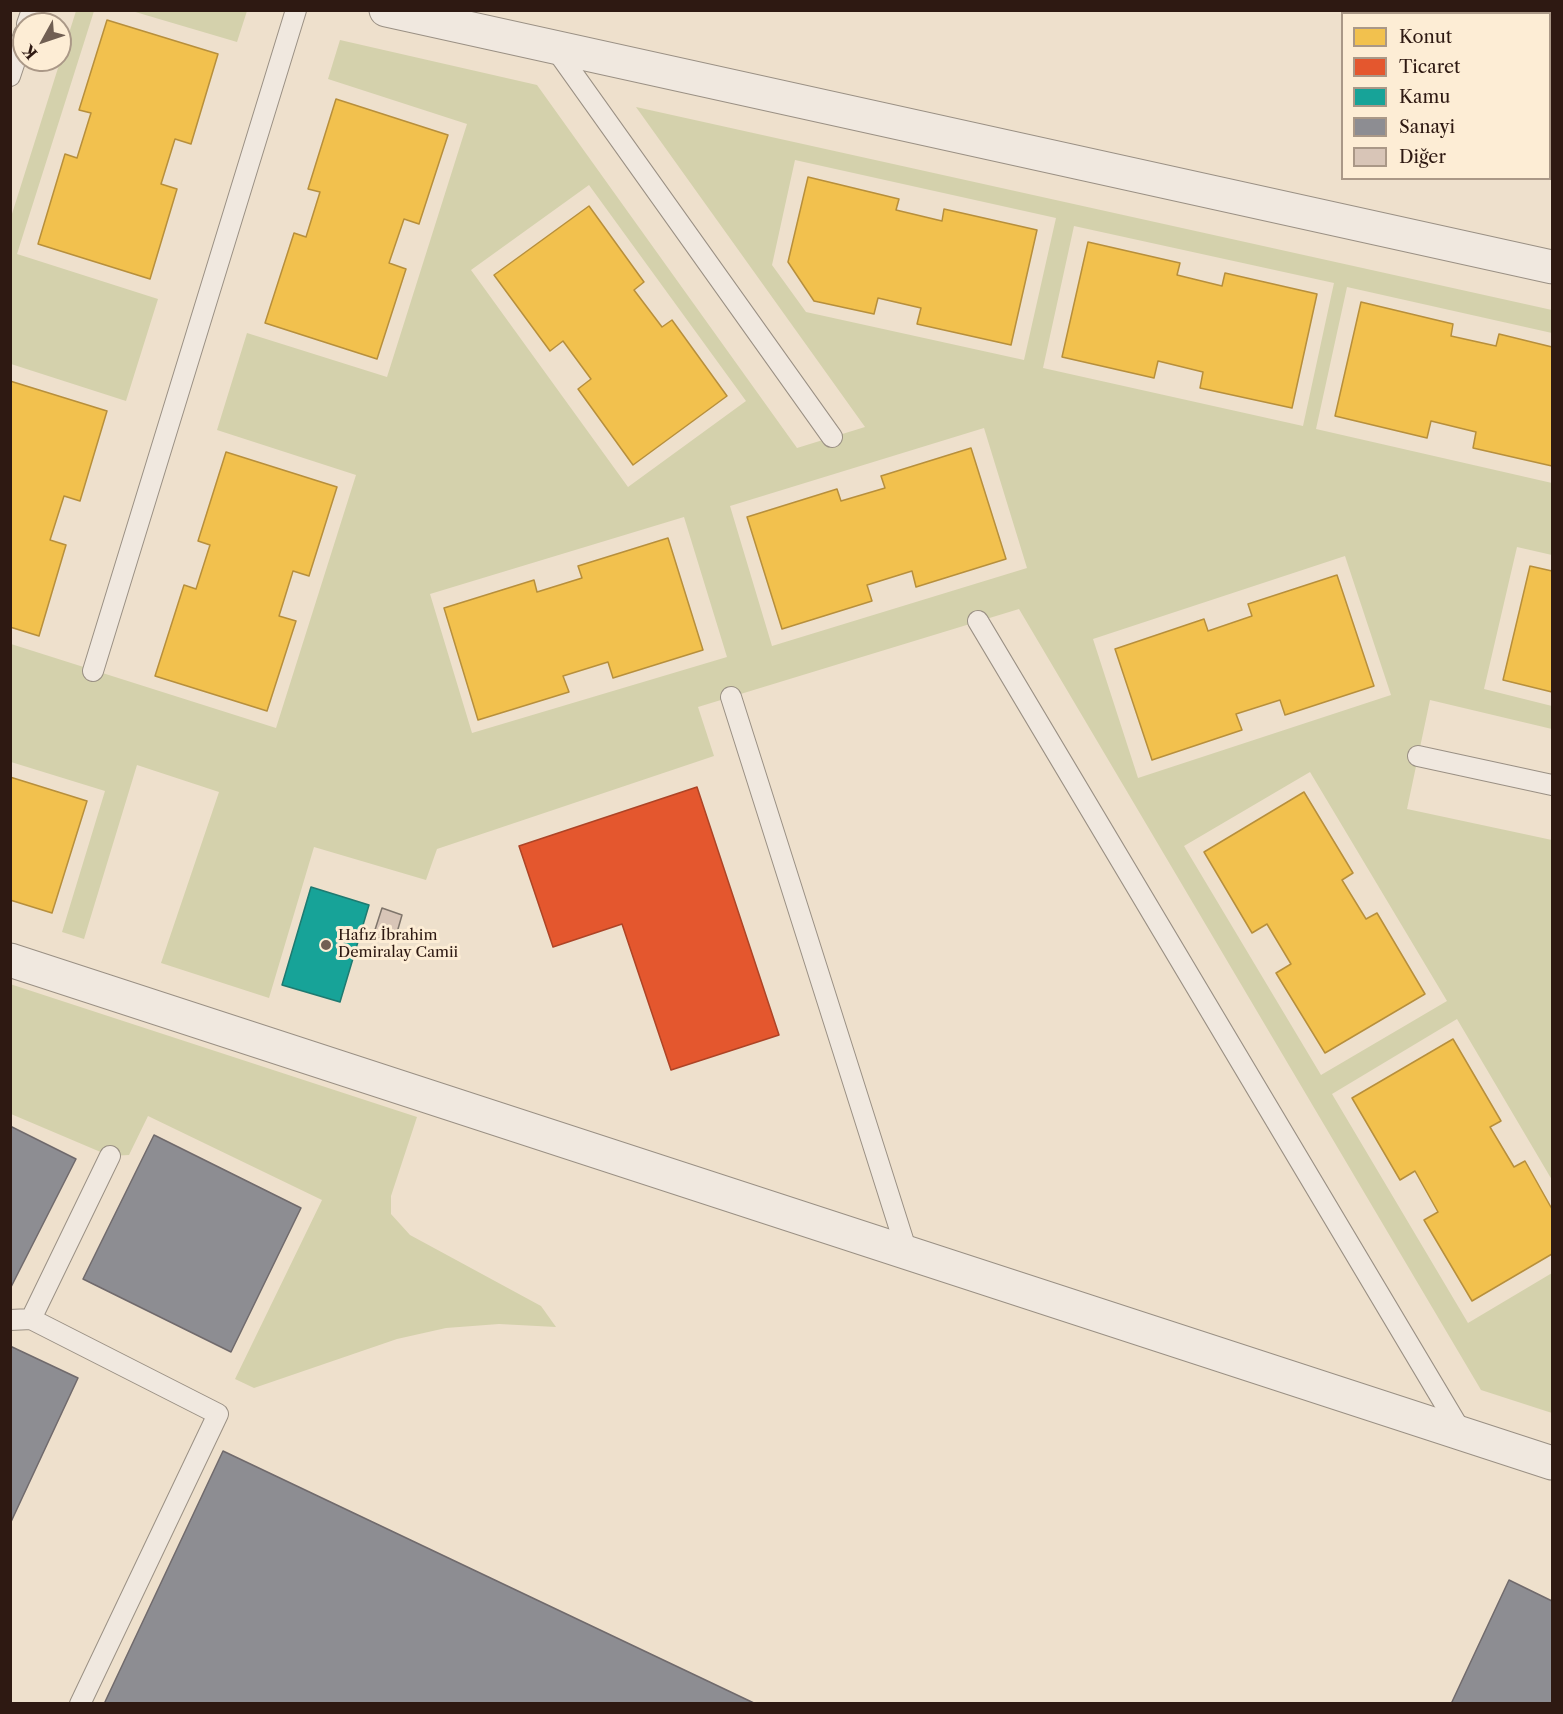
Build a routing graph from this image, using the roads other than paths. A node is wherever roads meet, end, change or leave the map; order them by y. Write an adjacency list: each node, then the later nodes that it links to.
1 (296, 10): 7 (lane)
2 (386, 10): 3 (street)
3 (554, 47): 4 (street); 5 (lane)
4 (1552, 267)
5 (832, 437)
6 (978, 621): 16 (lane)
7 (93, 671)
8 (731, 697): 13 (lane)
9 (1418, 756): 10 (lane)
10 (1552, 785)
11 (10, 960): 13 (street)
12 (110, 1156): 14 (lane)
13 (907, 1252): 16 (street)
14 (31, 1319): 15 (lane); 18 (lane)
15 (10, 1320)
16 (1462, 1433): 17 (street)
17 (1552, 1463)
18 (80, 1704)

